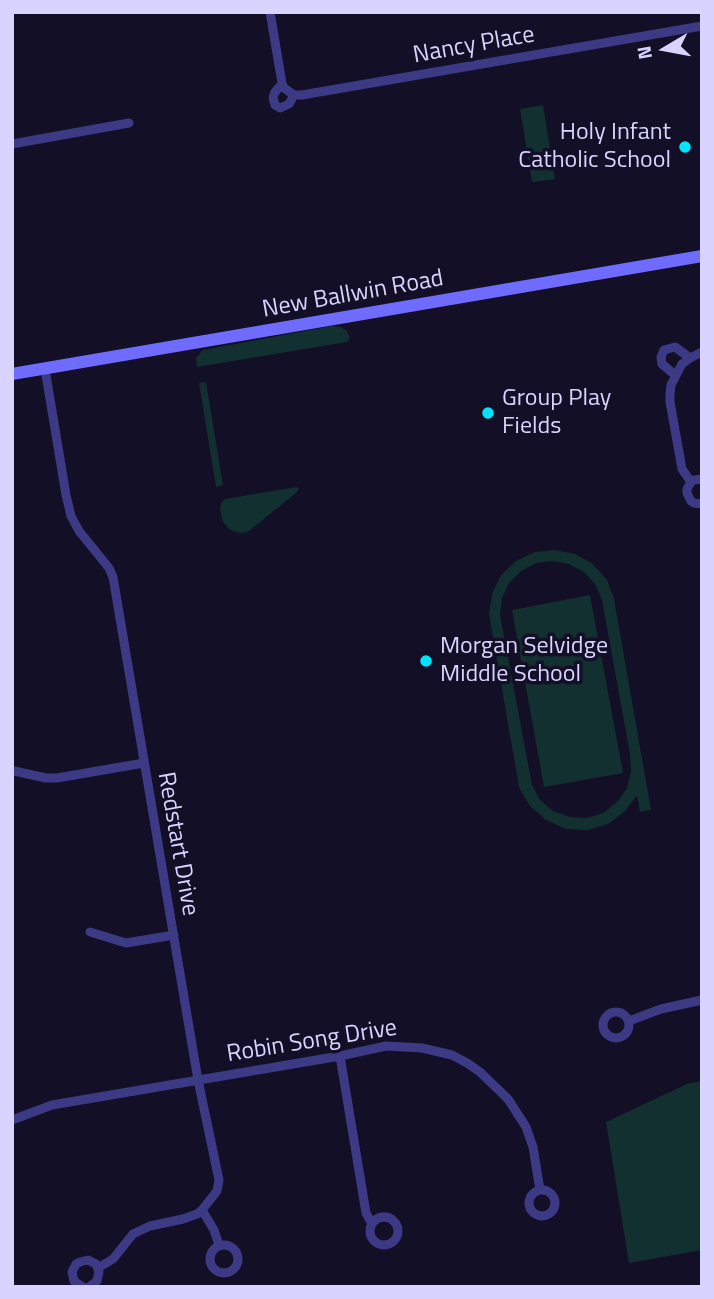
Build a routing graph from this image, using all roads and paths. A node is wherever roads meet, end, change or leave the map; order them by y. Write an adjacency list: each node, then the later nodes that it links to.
1 (270, 12): 3 (street, Nancy Place)
2 (702, 26): 4 (street, Nancy Place)
3 (282, 84): 4 (street); 4 (street, Nancy Place)
4 (294, 95)
5 (129, 123): 6 (street)
6 (12, 144)
7 (702, 256): 10 (main road, New Ballwin Road)
8 (702, 352): 9 (street)
9 (690, 358): 12 (street); 12 (street)
10 (45, 369): 11 (main road, New Ballwin Road); 16 (street, Redstart Drive)
11 (12, 374)
12 (675, 375): 14 (street)
13 (702, 479): 14 (street)
14 (691, 482): 15 (street)
15 (702, 504)
16 (144, 763): 17 (street); 19 (street, Redstart Drive)
17 (14, 771)
18 (90, 932): 19 (street)
19 (174, 934): 23 (street, Redstart Drive)
20 (702, 1000): 21 (street)
21 (629, 1021)
22 (340, 1056): 23 (street, Robin Song Drive); 25 (street, Robin Song Drive); 27 (street)
23 (198, 1080): 24 (street, Robin Song Drive); 26 (street, Redstart Drive)
24 (12, 1120)
25 (540, 1190)
26 (202, 1210): 28 (street); 29 (street)
27 (372, 1224)
28 (219, 1245)
29 (98, 1268): 30 (street); 31 (street)
30 (83, 1287)
31 (89, 1287)

